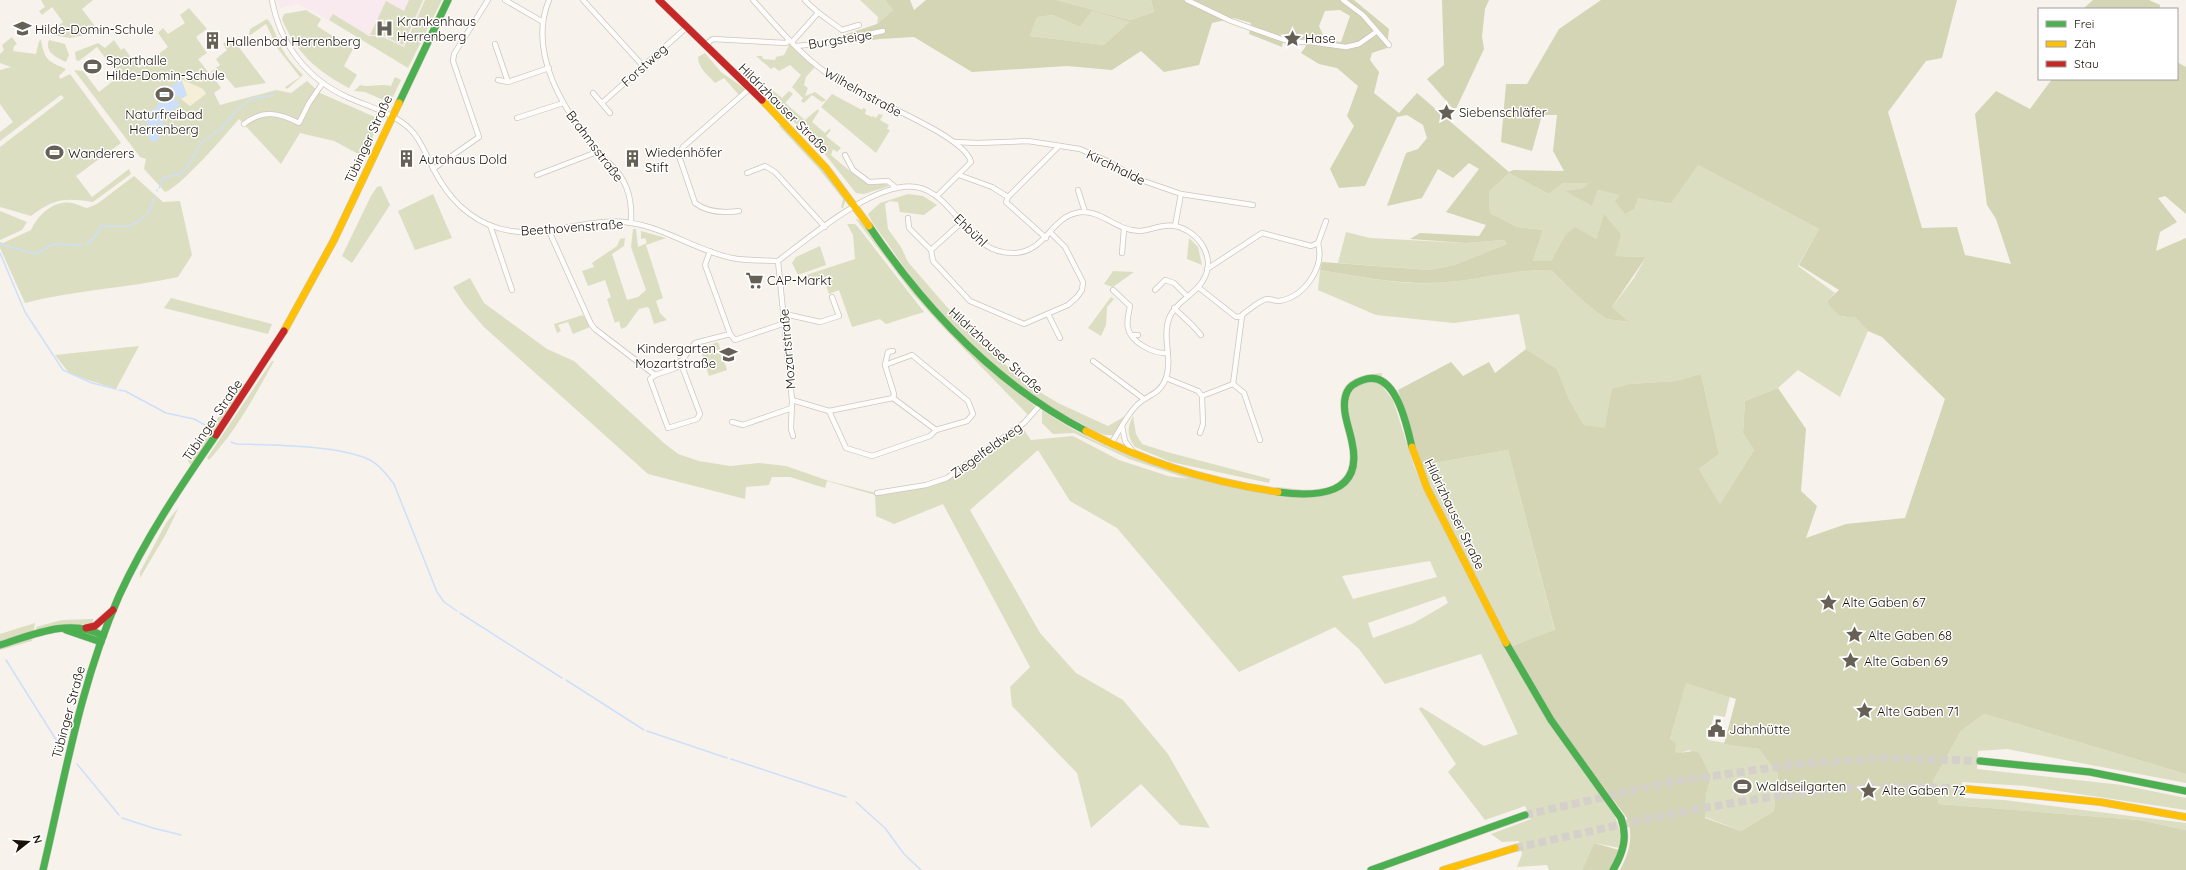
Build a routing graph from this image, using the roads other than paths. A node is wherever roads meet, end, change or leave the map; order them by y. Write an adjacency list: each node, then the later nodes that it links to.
1 (272, 0): 27 (street, Beethovenstraße)
2 (448, 0): 33 (main road, Tübinger Straße)
3 (488, 0): 40 (street)
4 (504, 0): 13 (street)
5 (549, 0): 13 (street, Brahmsstraße)
6 (584, 0): 23 (street)
7 (659, 0): 15 (main road, Hildrizhauser Straße)
8 (753, 0): 18 (street, Wilhelmstraße)
9 (805, 0): 12 (street)
10 (1187, 0): 17 (street)
11 (1343, 0): 17 (street)
12 (818, 13): 14 (street); 18 (street)
13 (543, 22): 24 (street, Brahmsstraße)
14 (859, 25)
15 (686, 28): 20 (main road, Hildrizhauser Straße); 23 (street, Forstweg)
16 (883, 31): 22 (street, Burgsteige)
17 (1376, 32): 21 (street)
18 (790, 41): 20 (street, Burgsteige); 22 (street, Wilhelmstraße)
19 (495, 44): 26 (street)
20 (705, 45): 28 (main road, Hildrizhauser Straße)
21 (1389, 45)
22 (796, 46): 36 (street, Wilhelmstraße)
23 (643, 66): 31 (street, Forstweg)
24 (549, 68): 26 (street); 30 (street, Brahmsstraße)
25 (498, 80): 26 (street)
26 (508, 82)
27 (322, 84): 33 (street, Beethovenstraße); 35 (street)
28 (749, 89): 50 (main road, Hildrizhauser Straße); 51 (street)
29 (593, 93): 31 (street)
30 (563, 103): 34 (street); 38 (street, Brahmsstraße)
31 (602, 103): 32 (street)
32 (610, 113)
33 (391, 116): 40 (street, Beethovenstraße); 110 (main road, Tübinger Straße)
34 (517, 118)
35 (244, 124)
36 (954, 142): 37 (street, Kirchhalde); 42 (street, Wilhelmstraße)
37 (1059, 146): 46 (street, Kirchhalde); 48 (street)
38 (597, 152): 43 (street); 56 (street, Brahmsstraße)
39 (845, 155): 44 (street)
40 (433, 168): 57 (street, Beethovenstraße)
41 (747, 173): 59 (street)
42 (961, 174): 47 (street); 48 (street)
43 (536, 175)
44 (896, 188): 47 (street, Ehbühl); 50 (street, Ehbühl)
45 (1078, 190): 52 (street)
46 (1181, 194): 49 (street, Kirchhalde); 58 (street)
47 (937, 196): 55 (street, Ehbühl)
48 (1008, 197): 63 (street)
49 (1253, 205)
50 (855, 206): 59 (street); 98 (main road, Hildrizhauser Straße)
51 (739, 211)
52 (1085, 212): 60 (street); 62 (street, Ehbühl)
53 (908, 218): 65 (street)
54 (1326, 221): 64 (street)
55 (962, 222): 63 (street, Ehbühl); 65 (street)
56 (632, 223): 61 (street, Beethovenstraße); 66 (street, Beethovenstraße)
57 (490, 225): 61 (street, Beethovenstraße); 71 (street)
58 (1175, 226): 60 (street); 69 (street)
59 (825, 227): 68 (street)
60 (1124, 229): 67 (street)
61 (549, 231): 91 (street)
62 (1050, 232): 63 (street, Ehbühl); 78 (street)
63 (1046, 238)
64 (1318, 243): 69 (street); 79 (street)
65 (931, 250): 78 (street)
66 (710, 251): 68 (street, Beethovenstraße); 81 (street)
67 (1122, 253)
68 (778, 261): 77 (street, Mozartstraße)
69 (1207, 269): 70 (street)
70 (1198, 287): 74 (street); 79 (street)
71 (512, 290)
72 (1113, 290): 82 (street)
73 (1155, 290): 74 (street)
74 (1187, 296): 76 (street)
75 (832, 297): 77 (street)
76 (1174, 308): 84 (street); 87 (street)
77 (785, 314): 80 (street, Mozartstraße)
78 (1048, 314): 85 (street)
79 (1242, 316): 93 (street)
80 (786, 323): 81 (street); 97 (street, Mozartstraße)
81 (730, 334): 88 (street)
82 (1132, 335): 83 (street); 87 (street)
83 (1138, 335)
84 (1201, 336)
85 (1060, 338)
86 (892, 351): 90 (street)
87 (1168, 353): 92 (street)
88 (680, 361): 91 (street); 91 (street)
89 (1094, 361): 96 (street)
90 (885, 365): 95 (street); 103 (street)
91 (655, 375)
92 (1166, 378): 94 (street); 96 (street)
93 (1234, 384): 94 (street); 106 (street)
94 (1202, 396): 104 (street)
95 (893, 398): 100 (street); 103 (street)
96 (1144, 399): 102 (street)
97 (792, 400): 99 (street, Mozartstraße); 100 (street)
98 (1040, 405): 107 (main road, Hildrizhauser Straße); 109 (street, Ziegelfeldweg)
99 (792, 408): 101 (street); 105 (street, Mozartstraße)
100 (829, 411): 103 (street)
101 (732, 422)
102 (1122, 426): 107 (street); 108 (street)
103 (936, 430)
104 (1200, 433)
105 (792, 436)
106 (1260, 440)
107 (1111, 444): 108 (main road, Hildrizhauser Straße)
108 (1135, 455): 124 (main road, Hildrizhauser Straße)
109 (877, 493)
110 (114, 609): 111 (main road); 113 (main road, Tübinger Straße)
111 (86, 628): 112 (main road); 113 (main road)
112 (62, 629): 113 (main road); 114 (main road)
113 (102, 639): 121 (main road, Tübinger Straße)
114 (0, 645)
115 (1980, 761): 117 (main road)
116 (1967, 789): 119 (main road)
117 (2186, 791)
118 (1525, 815): 122 (main road)
119 (2186, 817)
120 (1515, 848): 123 (main road)
121 (43, 870)
122 (1371, 870)
123 (1443, 870)
124 (1613, 870)

